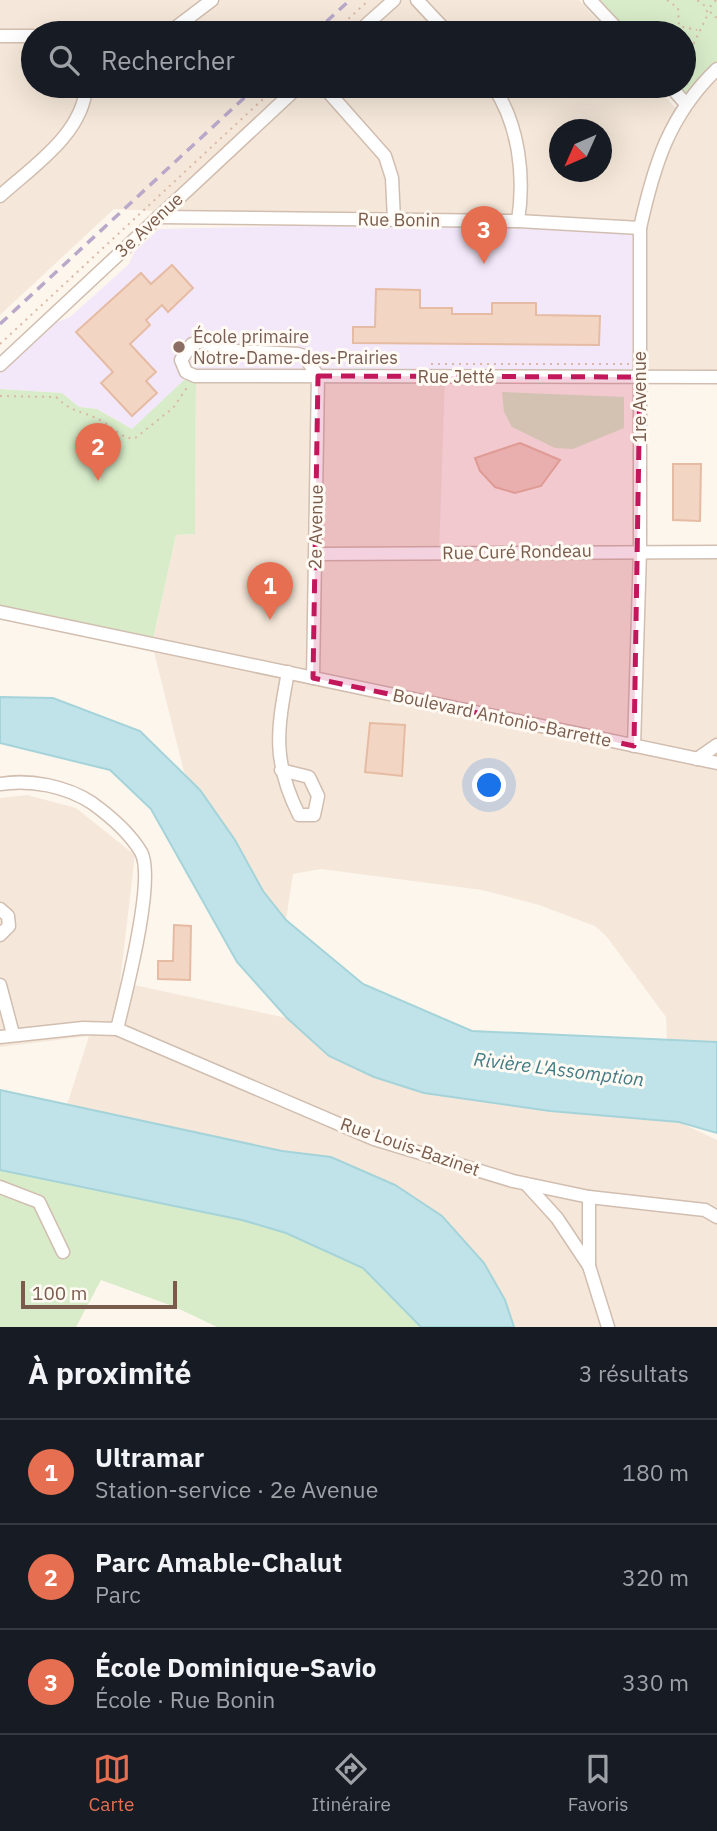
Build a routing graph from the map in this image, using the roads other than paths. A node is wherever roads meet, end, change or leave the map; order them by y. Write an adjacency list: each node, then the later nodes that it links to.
1 (212, 0): 5 (street)
2 (394, 0): 6 (street)
3 (417, 0): 7 (street)
4 (590, 0): 8 (street)
5 (183, 21)
6 (370, 21)
7 (437, 21)
8 (610, 21)
9 (0, 36): 10 (street)
10 (21, 36)
11 (717, 69): 12 (street, 1re Avenue)
12 (696, 94)
13 (83, 98): 20 (street)
14 (286, 98): 21 (street, 3e Avenue)
15 (334, 98): 22 (street)
16 (499, 98): 23 (street)
17 (681, 98): 19 (street)
18 (692, 98): 19 (street, 1re Avenue)
19 (687, 104): 24 (street, 1re Avenue)
20 (0, 196)
21 (158, 217): 22 (street, Rue Bonin); 25 (street, 3e Avenue)
22 (394, 220): 23 (street, Rue Bonin)
23 (517, 221): 24 (street, Rue Bonin)
24 (640, 228): 27 (street, 1re Avenue)
25 (0, 365)
26 (318, 376): 26 (street, Rue Jetté); 27 (street, Rue Jetté); 31 (street, 2e Avenue)
27 (640, 377): 28 (street, Rue Jetté); 29 (street, 1re Avenue)
28 (717, 377)
29 (640, 551): 30 (street, Rue Curé Rondeau); 31 (street, Rue Curé Rondeau); 36 (street, 1re Avenue)
30 (717, 552)
31 (316, 554): 34 (street, 2e Avenue)
32 (0, 612): 33 (street, Boulevard Antonio-Barrette)
33 (288, 673): 34 (street, Boulevard Antonio-Barrette); 39 (street)
34 (313, 678): 36 (street, Boulevard Antonio-Barrette)
35 (717, 745): 37 (street)
36 (634, 746): 37 (street, Boulevard Antonio-Barrette)
37 (697, 759): 38 (street, Boulevard Antonio-Barrette)
38 (717, 764)
39 (281, 770)
40 (0, 784): 44 (street)
41 (0, 909): 42 (street)
42 (0, 935)
43 (0, 985): 45 (street)
44 (117, 1029): 45 (street, Rue Louis-Bazinet); 46 (street, Rue Louis-Bazinet)
45 (6, 1035)
46 (525, 1183): 48 (street, Rue Louis-Bazinet); 51 (street)
47 (0, 1187): 50 (street)
48 (589, 1197): 49 (street, Rue Louis-Bazinet); 51 (street)
49 (717, 1217)
50 (63, 1252)
51 (589, 1266): 52 (street)
52 (608, 1327)

